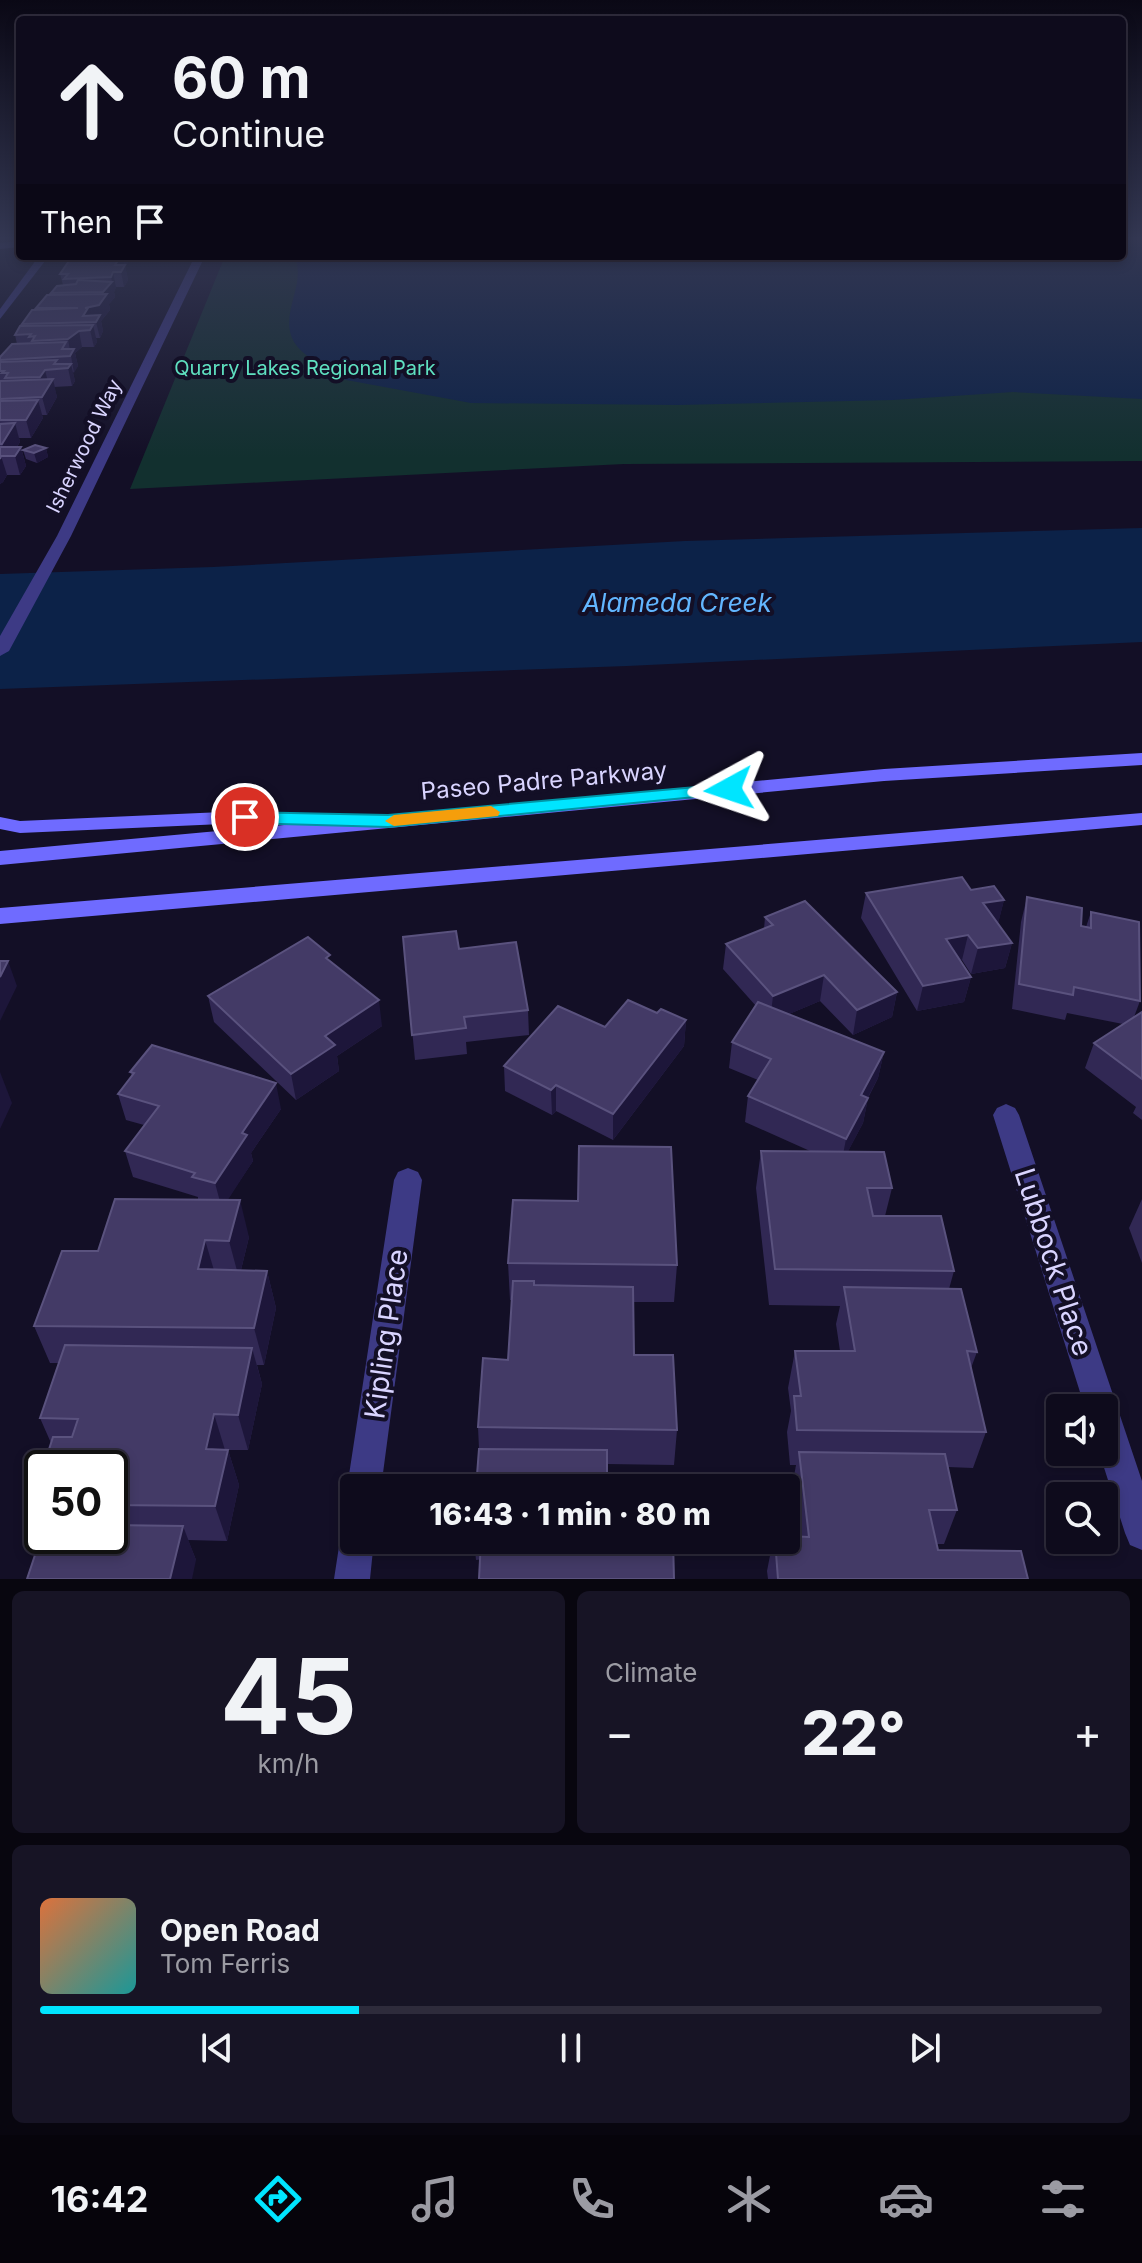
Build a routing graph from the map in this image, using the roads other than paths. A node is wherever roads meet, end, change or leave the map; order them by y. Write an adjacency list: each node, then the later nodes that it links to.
1 (173, 311): 2 (street, Isherwood Way)
2 (0, 651)
3 (1142, 759): 5 (main road, Paseo Padre Parkway)
4 (1142, 819): 8 (main road)
5 (388, 821): 6 (main road); 7 (main road, Paseo Padre Parkway)
6 (0, 823)
7 (0, 858)
8 (0, 916)
9 (1006, 1115): 11 (street, Lubbock Place)
10 (408, 1180): 13 (street, Kipling Place)
11 (1096, 1394)
12 (1118, 1459): 14 (street)
13 (366, 1474)
14 (1142, 1533)
15 (355, 1554): 16 (street)
16 (352, 1579)

